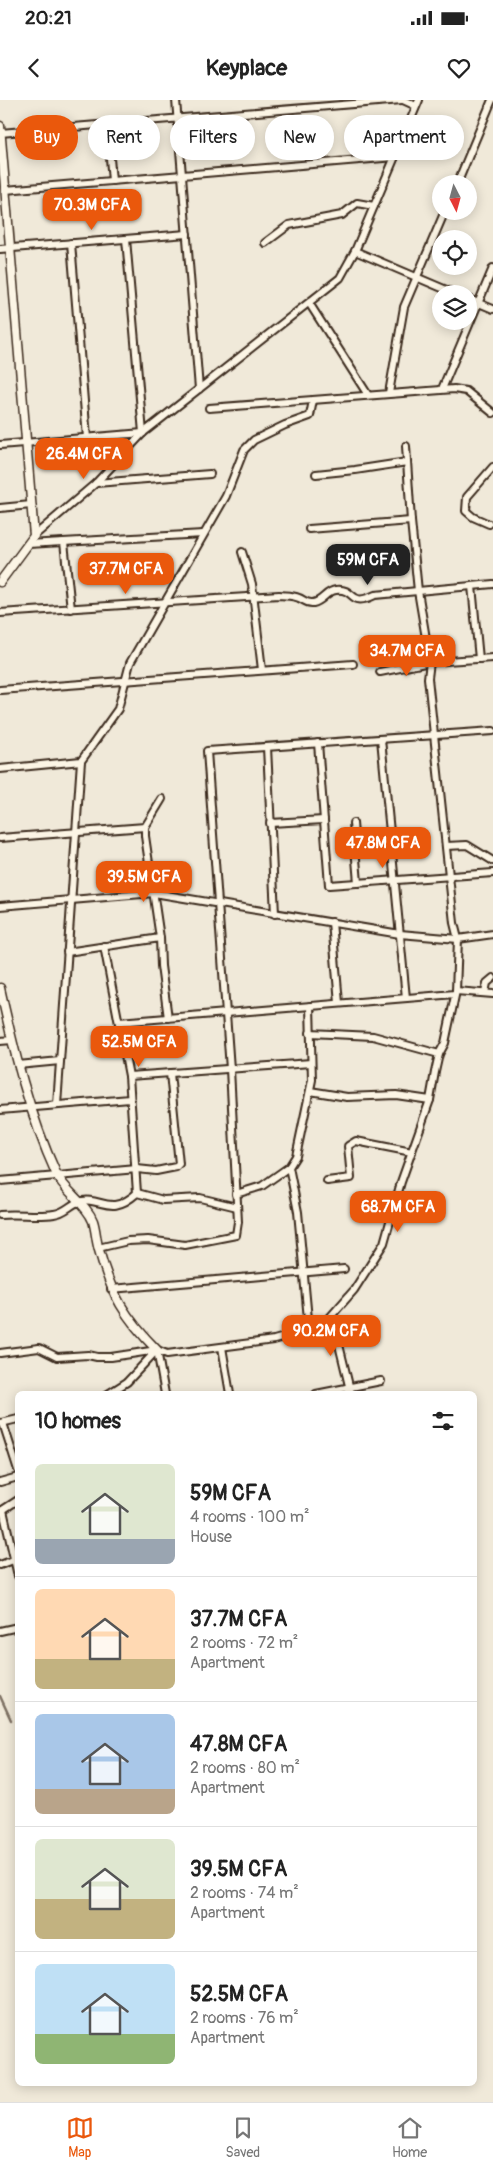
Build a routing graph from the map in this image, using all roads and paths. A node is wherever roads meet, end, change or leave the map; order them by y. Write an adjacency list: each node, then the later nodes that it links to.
1 (176, 100): 5 (street)
2 (402, 100): 4 (street); 6 (street)
3 (492, 100): 15 (street)
4 (418, 103): 7 (street)
5 (177, 115)
6 (224, 115)
7 (413, 115)
8 (88, 125): 9 (street)
9 (0, 131): 17 (street)
10 (110, 160): 16 (street)
11 (181, 160): 14 (street)
12 (360, 160): 14 (street)
13 (394, 160): 18 (street)
14 (182, 175): 16 (street); 20 (street)
15 (461, 175)
16 (112, 181): 17 (street)
17 (5, 190): 24 (street)
18 (374, 206): 22 (street); 26 (street)
19 (441, 220): 28 (street)
20 (187, 234): 21 (street); 33 (street)
21 (126, 239): 23 (street); 40 (street)
22 (265, 243)
23 (70, 244): 24 (street); 41 (street)
24 (10, 248): 25 (street); 42 (street)
25 (0, 249)
26 (355, 251): 28 (street); 30 (street)
27 (493, 268): 31 (street)
28 (417, 277): 29 (street); 35 (street)
29 (435, 285)
30 (309, 303): 33 (street); 36 (street)
31 (478, 303): 32 (street); 34 (street)
32 (493, 309)
33 (199, 389): 40 (street)
34 (442, 389): 35 (street); 39 (street)
35 (389, 393): 36 (street)
36 (368, 395): 37 (street)
37 (313, 400): 38 (street); 55 (street)
38 (209, 408)
39 (493, 413)
40 (143, 433): 41 (street); 49 (street)
41 (87, 438): 42 (street)
42 (26, 443): 43 (street); 50 (street)
43 (0, 445)
44 (406, 446): 45 (street)
45 (407, 462): 48 (street); 52 (street)
46 (493, 466): 53 (street)
47 (210, 474): 49 (street)
48 (316, 474)
49 (96, 483): 56 (street)
50 (31, 505): 51 (street); 56 (street)
51 (0, 508)
52 (411, 521): 54 (street); 63 (street)
53 (489, 524)
54 (309, 529)
55 (203, 534): 57 (street); 65 (street)
56 (34, 536): 58 (street)
57 (64, 542): 58 (street); 66 (street)
58 (28, 544): 60 (street)
59 (242, 552): 64 (street)
60 (0, 582)
61 (493, 584): 62 (street)
62 (472, 586): 63 (street); 69 (street)
63 (418, 591): 64 (street); 70 (street)
64 (254, 598): 65 (street); 72 (street)
65 (164, 603): 66 (street); 74 (street)
66 (71, 609): 67 (street)
67 (0, 613)
68 (493, 658): 69 (street)
69 (479, 659): 70 (street)
70 (430, 662): 73 (street); 77 (street)
71 (353, 664): 72 (street)
72 (262, 670): 74 (street)
73 (380, 672)
74 (125, 681): 75 (street); 81 (street)
75 (0, 690)
76 (493, 731): 77 (street)
77 (434, 735): 78 (street); 90 (street)
78 (382, 739): 79 (street); 96 (street)
79 (318, 744): 80 (street); 84 (street)
80 (267, 747): 85 (street); 100 (street)
81 (81, 761): 82 (street); 88 (street)
82 (0, 768)
83 (162, 799): 87 (street)
84 (324, 820): 85 (street); 97 (street)
85 (270, 823): 102 (street)
86 (353, 823): 97 (street)
87 (145, 827): 88 (street); 98 (street)
88 (76, 832): 89 (street); 99 (street)
89 (0, 838)
90 (446, 846): 92 (street); 95 (street)
91 (493, 850): 92 (street)
92 (487, 857): 93 (street)
93 (493, 861)
94 (493, 873): 95 (street)
95 (449, 876): 96 (street); 107 (street)
96 (395, 880): 97 (street); 104 (street)
97 (358, 883)
98 (154, 894): 99 (street); 100 (street); 106 (street)
99 (71, 900): 101 (street); 109 (street)
100 (217, 905): 102 (street); 118 (street)
101 (0, 906)
102 (275, 914): 103 (street)
103 (332, 922): 104 (street); 116 (street)
104 (400, 934): 107 (street); 115 (street)
105 (493, 934): 107 (street)
106 (160, 938): 108 (street); 119 (street)
107 (458, 939): 112 (street)
108 (104, 946): 109 (street); 120 (street)
109 (68, 952): 125 (street)
110 (493, 978): 113 (street)
111 (0, 988): 122 (street)
112 (455, 992): 113 (street); 115 (street); 124 (street)
113 (485, 993): 114 (street)
114 (493, 994)
115 (406, 998): 116 (street)
116 (340, 1003): 117 (street)
117 (310, 1006): 118 (street); 121 (street)
118 (225, 1013): 119 (street); 128 (street)
119 (168, 1018): 120 (street)
120 (119, 1022): 130 (street)
121 (310, 1033): 124 (street); 126 (street)
122 (12, 1040): 123 (street); 127 (street)
123 (0, 1041)
124 (439, 1054): 133 (street)
125 (60, 1061): 127 (street); 134 (street)
126 (311, 1063): 128 (street); 131 (street)
127 (18, 1065): 135 (street)
128 (230, 1069): 129 (street); 144 (street)
129 (170, 1073): 130 (street); 139 (street)
130 (129, 1076): 132 (street)
131 (310, 1090): 133 (street); 138 (street)
132 (130, 1099): 134 (street); 139 (street)
133 (430, 1100): 137 (street)
134 (57, 1105): 135 (street)
135 (31, 1108): 136 (street); 140 (street)
136 (0, 1110)
137 (412, 1152): 142 (street); 152 (street)
138 (289, 1167): 144 (street); 150 (street)
139 (137, 1169): 140 (street); 143 (street)
140 (57, 1176): 141 (street); 145 (street)
141 (0, 1181)
142 (327, 1181)
143 (137, 1194): 145 (street); 146 (street)
144 (236, 1194): 146 (street)
145 (78, 1202): 147 (street); 148 (street)
146 (237, 1207): 148 (street)
147 (0, 1215)
148 (98, 1248): 151 (street)
149 (344, 1270): 150 (street)
150 (304, 1273): 151 (street); 153 (street)
151 (111, 1289): 155 (street)
152 (332, 1316): 153 (street); 158 (street)
153 (309, 1330): 154 (street)
154 (222, 1347): 155 (street); 161 (street)
155 (157, 1350): 156 (street); 159 (street); 160 (street)
156 (0, 1352)
157 (381, 1381): 158 (street)
158 (350, 1390)
159 (113, 1391)
160 (164, 1391)
161 (229, 1391)
162 (15, 1420): 163 (street)
163 (2, 1423): 164 (street)
164 (15, 1461)
165 (15, 1478): 166 (street)
166 (0, 1482)
167 (15, 1502): 168 (street)
168 (1, 1511): 169 (street)
169 (15, 1556)
170 (15, 1559): 171 (street)
171 (0, 1565)
172 (15, 1628): 173 (street)
173 (0, 1631)

